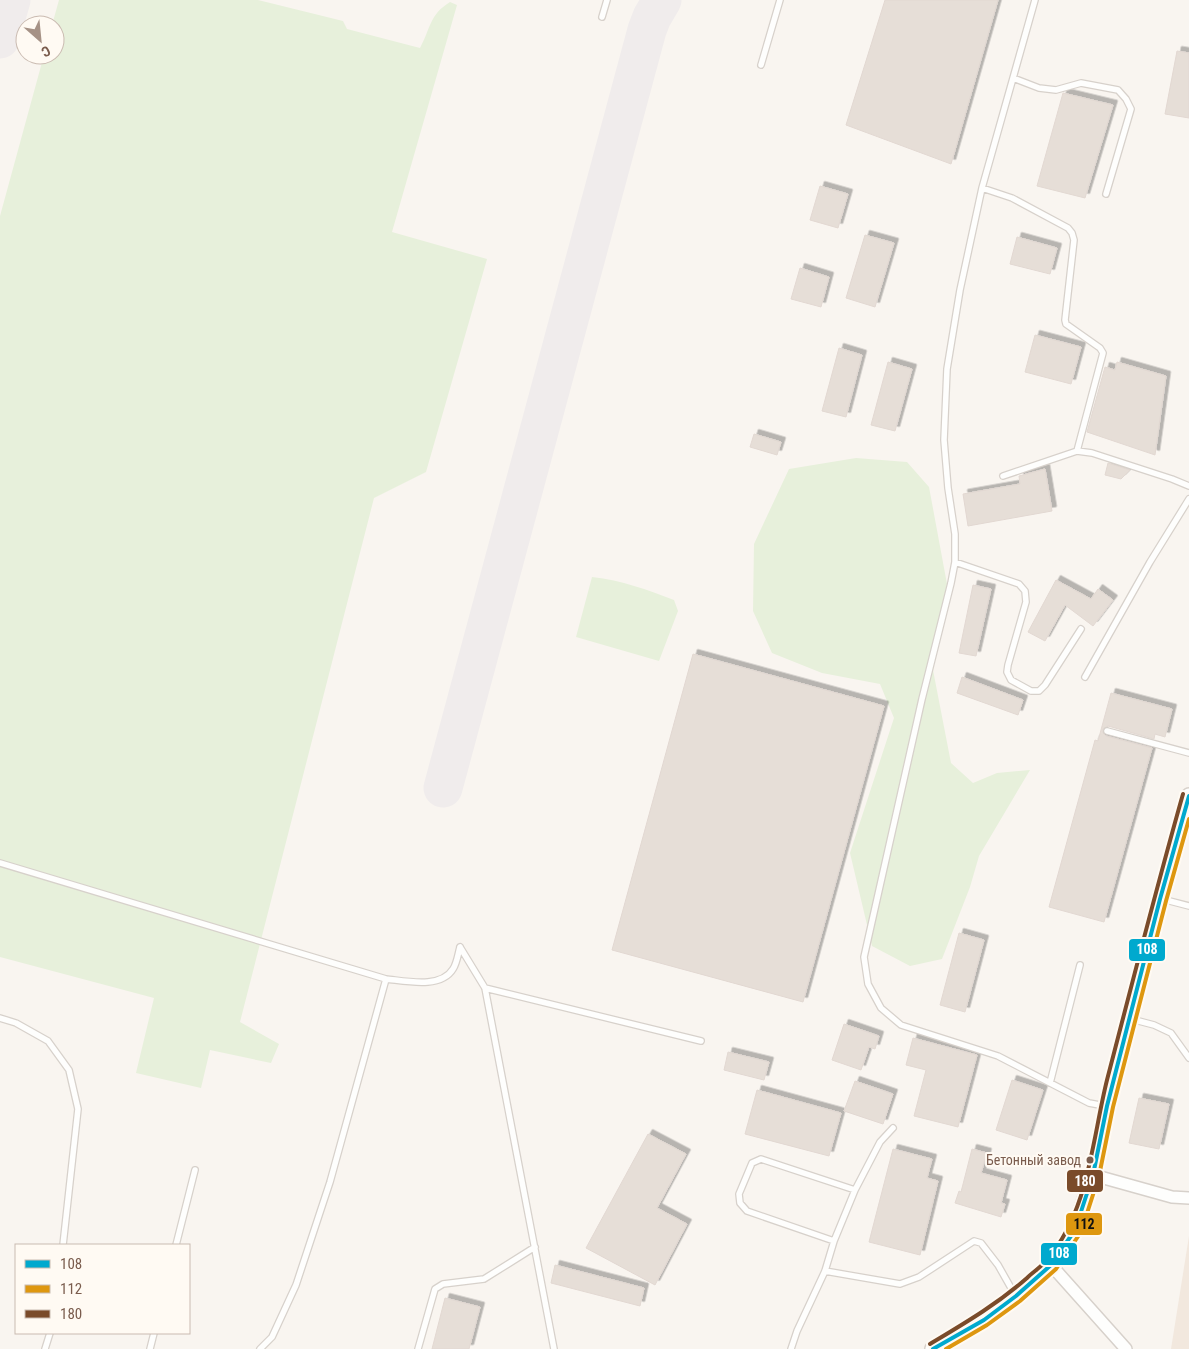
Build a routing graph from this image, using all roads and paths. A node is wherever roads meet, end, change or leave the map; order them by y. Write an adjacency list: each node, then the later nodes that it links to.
1 (606, 0): 4 (lane)
2 (780, 0): 5 (lane)
3 (1035, 0): 6 (lane)
4 (602, 17)
5 (761, 66)
6 (1013, 78): 7 (lane); 8 (lane)
7 (982, 188): 9 (lane); 13 (lane)
8 (1106, 194)
9 (1077, 451): 10 (lane); 11 (lane)
10 (1003, 476)
11 (1189, 486)
12 (1189, 499): 15 (lane)
13 (955, 562): 14 (lane); 29 (lane)
14 (1081, 630)
15 (1084, 677)
16 (1107, 731): 17 (lane)
17 (1189, 753)
18 (1189, 796): 20 (main road)
19 (0, 863): 23 (lane)
20 (1160, 899): 21 (lane); 26 (main road)
21 (1189, 906)
22 (1080, 965): 29 (lane)
23 (386, 980): 24 (lane); 47 (lane)
24 (485, 988): 27 (lane); 39 (lane)
25 (0, 1018): 37 (lane)
26 (1129, 1018): 28 (lane); 30 (main road)
27 (701, 1041)
28 (1189, 1058)
29 (1050, 1083): 30 (lane)
30 (1107, 1106): 33 (main road)
31 (893, 1128): 34 (lane)
32 (195, 1170): 38 (lane)
33 (1093, 1176): 35 (street); 40 (main road)
34 (855, 1190): 36 (lane); 36 (lane)
35 (1189, 1198)
36 (834, 1241): 41 (lane)
37 (63, 1244)
38 (176, 1244)
39 (535, 1247): 48 (lane); 49 (lane)
40 (1051, 1265): 42 (main road); 52 (street)
41 (824, 1271): 42 (lane); 50 (lane)
42 (1016, 1296): 51 (main road)
43 (50, 1334): 45 (lane)
44 (154, 1334): 46 (lane)
45 (45, 1349)
46 (150, 1349)
47 (260, 1349)
48 (418, 1349)
49 (554, 1349)
50 (791, 1349)
51 (932, 1349)
52 (1126, 1349)

